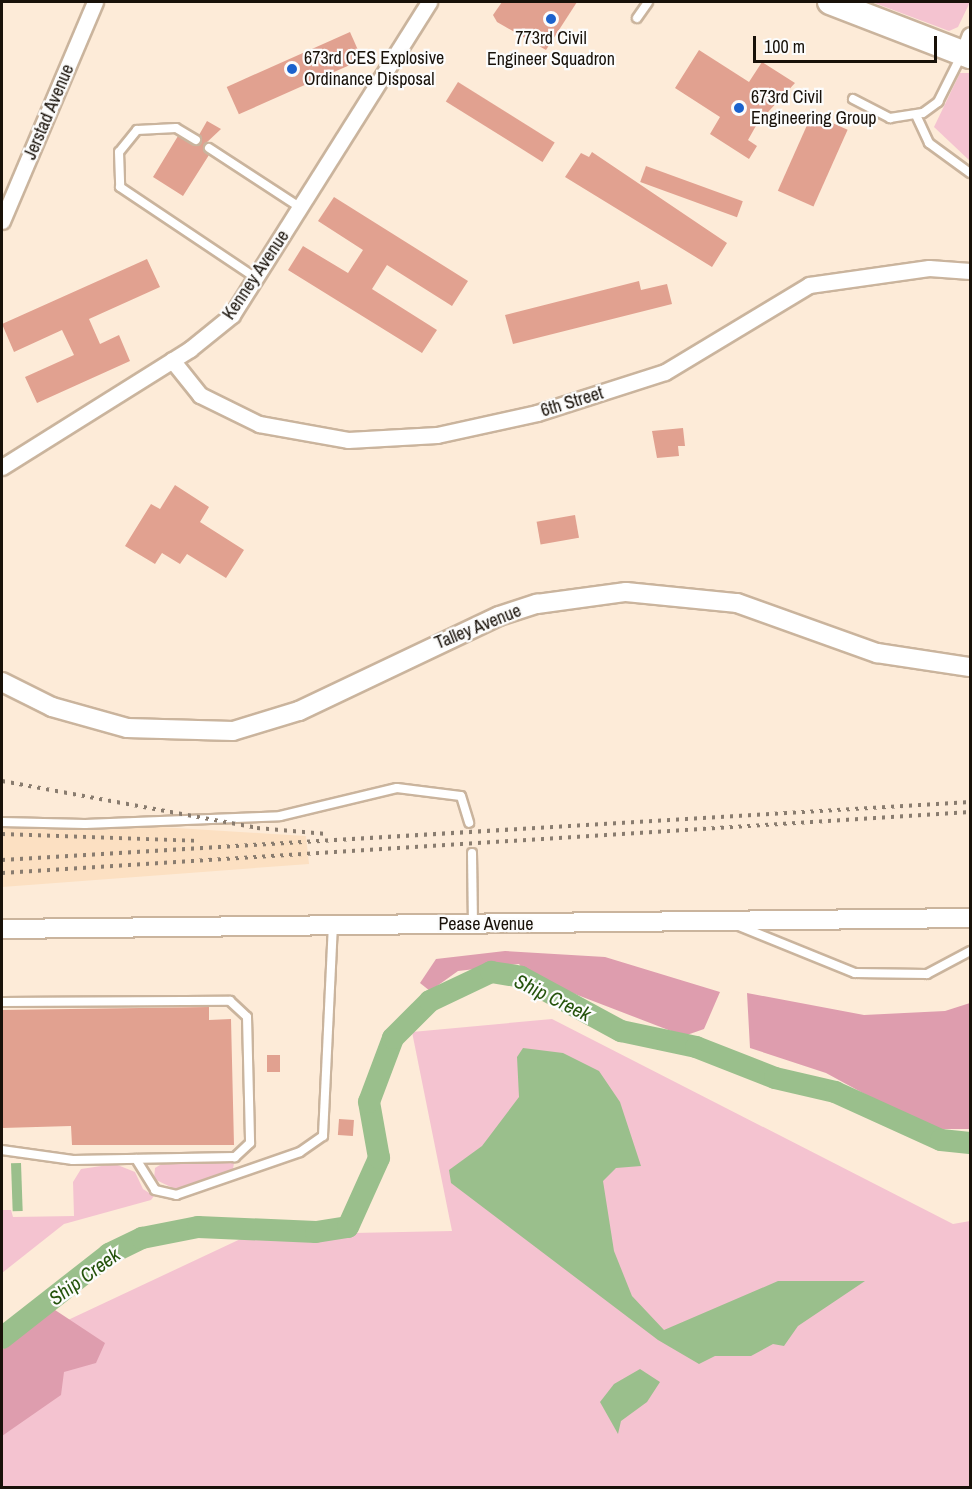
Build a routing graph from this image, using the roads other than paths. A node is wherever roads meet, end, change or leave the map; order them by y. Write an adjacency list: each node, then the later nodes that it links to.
1 (95, 2): 13 (street, Jerstad Avenue)
2 (429, 2): 12 (street, Kenney Avenue)
3 (648, 2): 5 (lane)
4 (830, 2): 6 (main road)
5 (637, 18)
6 (968, 48): 8 (lane)
7 (853, 99): 8 (lane)
8 (916, 116): 11 (lane)
9 (196, 140): 15 (lane)
10 (208, 148): 12 (lane)
11 (970, 173)
12 (301, 208): 15 (street, Kenney Avenue)
13 (2, 221)
14 (970, 271): 16 (street, 6th Street)
15 (256, 278): 16 (street, Kenney Avenue)
16 (172, 360): 17 (street, Kenney Avenue)
17 (2, 467)
18 (970, 666): 19 (street, Talley Avenue)
19 (2, 682)
20 (2, 822): 21 (lane)
21 (469, 823)
22 (472, 853): 24 (lane)
23 (970, 918): 25 (street, Pease Avenue)
24 (473, 923): 25 (street, Pease Avenue); 26 (street, Pease Avenue)
25 (732, 923): 28 (lane)
26 (333, 926): 27 (street, Pease Avenue); 31 (lane)
27 (2, 929)
28 (970, 951)
29 (2, 1002): 31 (lane)
30 (2, 1150): 31 (lane)
31 (136, 1159)

